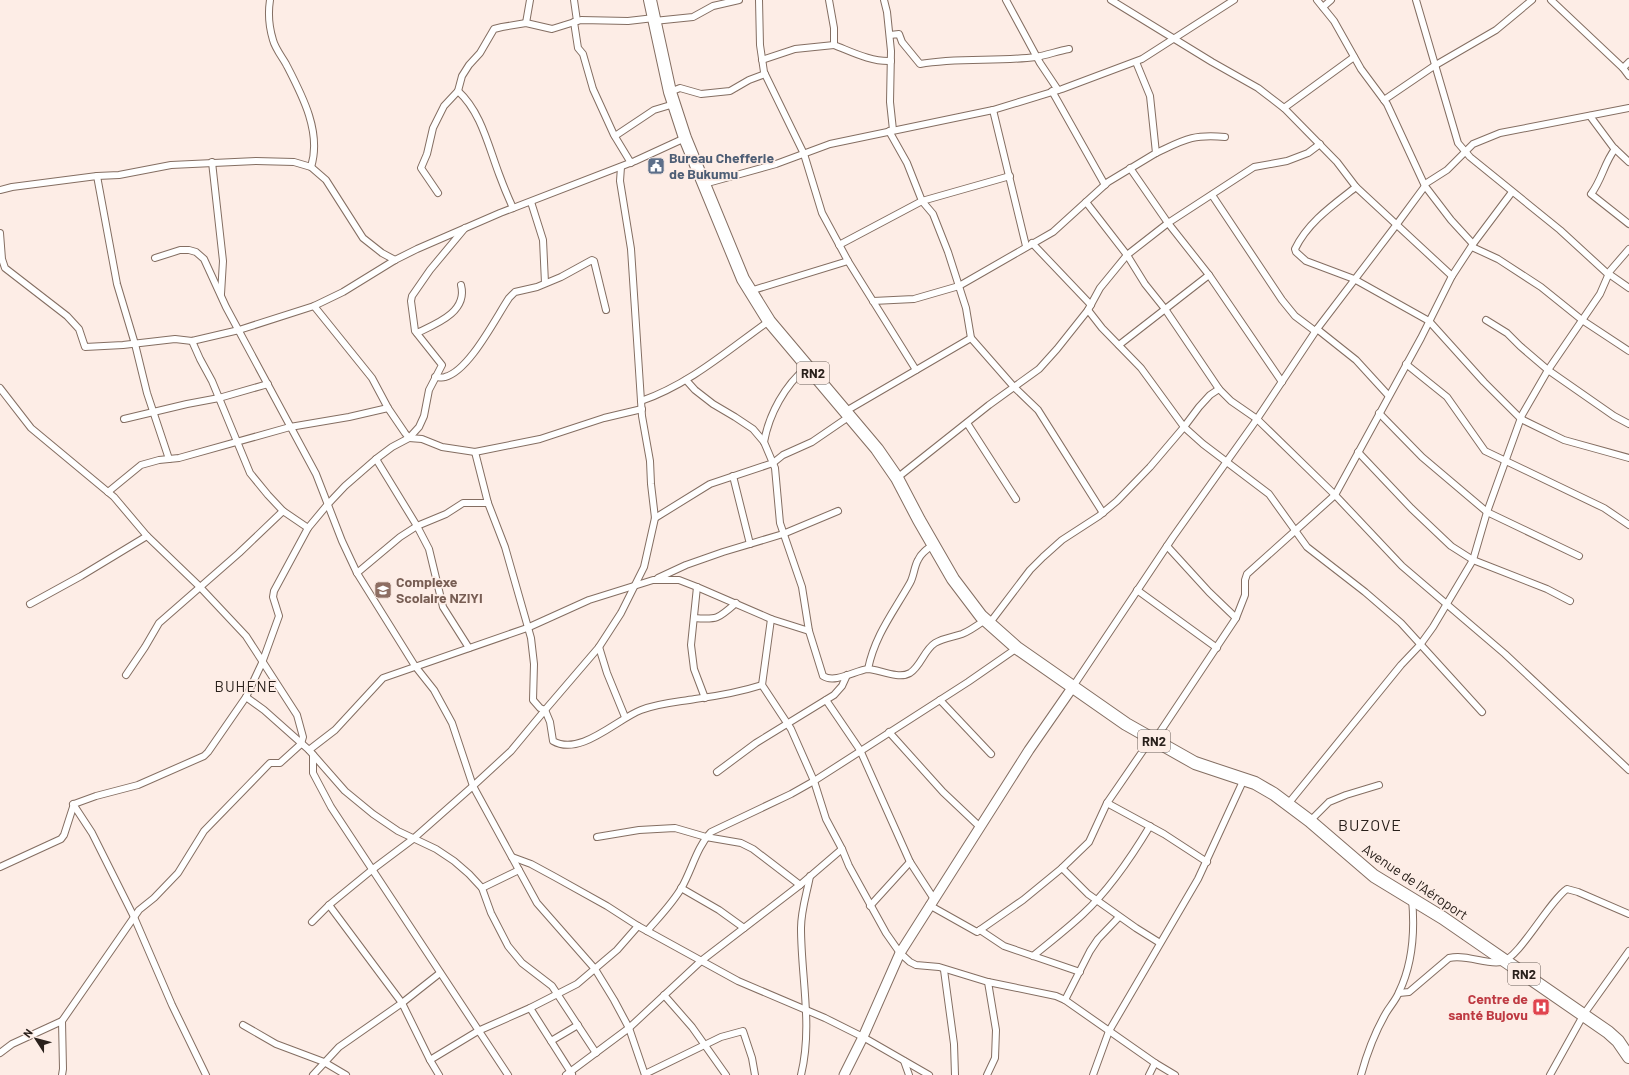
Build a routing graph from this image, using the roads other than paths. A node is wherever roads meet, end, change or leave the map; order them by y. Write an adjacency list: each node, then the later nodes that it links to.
1 (270, 0): 58 (street)
2 (530, 0): 22 (street)
3 (574, 0): 21 (street)
4 (650, 0): 20 (highway, RN2)
5 (737, 0): 20 (street)
6 (759, 0): 29 (street)
7 (829, 0): 25 (street)
8 (884, 0): 23 (street)
9 (1006, 0): 27 (street)
10 (1112, 0): 24 (street)
11 (1220, 0): 18 (street)
12 (1234, 0): 18 (street)
13 (1317, 0): 19 (street)
14 (1331, 0): 19 (street)
15 (1416, 0): 33 (street)
16 (1532, 0): 33 (street)
17 (1551, 0): 34 (street)
18 (1224, 7): 24 (street)
19 (1323, 7): 28 (street)
20 (654, 19): 21 (street); 39 (highway, RN2)
21 (576, 21): 22 (street); 47 (street)
22 (526, 24): 37 (street)
23 (890, 35): 27 (street); 30 (street)
24 (1175, 38): 31 (street); 42 (street)
25 (834, 45): 29 (street); 30 (street)
26 (1069, 48): 27 (street)
27 (1037, 56): 38 (street)
28 (1354, 57): 40 (street); 42 (street)
29 (762, 60): 35 (street)
30 (891, 61): 46 (street)
31 (1136, 62): 38 (street); 54 (street)
32 (1629, 62): 34 (street)
33 (1434, 66): 40 (street); 52 (street)
34 (1623, 68): 36 (street)
35 (765, 74): 39 (street); 53 (street)
36 (1629, 76)
37 (458, 91): 69 (street); 74 (street)
38 (1055, 91): 44 (street); 64 (street)
39 (670, 92): 41 (highway, RN2)
40 (1384, 100): 65 (street)
41 (674, 104): 47 (street); 49 (highway, RN2)
42 (1284, 108): 50 (street)
43 (1629, 108): 45 (street)
44 (993, 110): 46 (street); 62 (street)
45 (1590, 116): 51 (street); 52 (street)
46 (891, 131): 53 (street); 71 (street)
47 (615, 136): 57 (street)
48 (1225, 137): 54 (street)
49 (685, 138): 57 (street); 63 (highway, RN2)
50 (1320, 144): 66 (street); 70 (street)
51 (1615, 149): 56 (street); 77 (street)
52 (1465, 151): 65 (street); 68 (street)
53 (804, 154): 63 (street); 80 (street)
54 (1156, 154): 60 (street)
55 (212, 162): 58 (street); 61 (street); 98 (street)
56 (1629, 162)
57 (631, 163): 59 (street)
58 (311, 167): 86 (street)
59 (621, 167): 72 (street); 129 (street)
60 (1130, 168): 64 (street); 75 (street)
61 (97, 176): 67 (street); 113 (street)
62 (1010, 176): 71 (street); 81 (street)
63 (704, 184): 97 (highway, RN2)
64 (1105, 185): 73 (street)
65 (1425, 185): 76 (street); 82 (street)
66 (1356, 186): 76 (street); 92 (street)
67 (0, 190)
68 (1512, 192): 82 (street); 90 (street)
69 (438, 193)
70 (1212, 195): 75 (street); 109 (street)
71 (922, 200): 80 (street); 95 (street)
72 (531, 202): 74 (street); 93 (street)
73 (1086, 202): 81 (street); 84 (street)
74 (513, 208): 78 (street)
75 (1168, 223): 84 (street); 89 (street)
76 (1397, 224): 91 (street); 92 (street)
77 (1629, 224)
78 (465, 228): 86 (street); 110 (street)
79 (0, 233): 88 (street)
80 (839, 245): 87 (street)
81 (1029, 245): 95 (street); 101 (street)
82 (1472, 246): 91 (street); 105 (street)
83 (1629, 249): 90 (street)
84 (1127, 255): 101 (street); 102 (street)
85 (155, 258): 98 (street)
86 (395, 260): 100 (street)
87 (848, 261): 97 (street); 99 (street)
88 (2, 268): 113 (street)
89 (1209, 275): 102 (street); 122 (street)
90 (1609, 275): 96 (street); 105 (street)
91 (1452, 276): 107 (street)
92 (1354, 279): 107 (street); 109 (street)
93 (545, 283): 103 (street); 120 (street)
94 (461, 285): 110 (street)
95 (959, 286): 99 (street); 111 (street)
96 (1629, 288)
97 (750, 292): 106 (highway, RN2)
98 (221, 297): 108 (street)
99 (873, 301): 118 (street)
100 (314, 306): 108 (street); 130 (street)
101 (1090, 308): 114 (street); 125 (street)
102 (1165, 309): 114 (street); 126 (street)
103 (606, 310)
104 (1486, 320): 119 (street)
105 (1582, 320): 115 (street); 119 (street)
106 (769, 321): 117 (highway, RN2); 121 (street)
107 (1429, 321): 116 (street); 137 (street)
108 (239, 330): 112 (street); 123 (street)
109 (1316, 330): 122 (street); 127 (street)
110 (416, 334): 120 (street)
111 (971, 338): 118 (street); 125 (street)
112 (192, 341): 113 (street); 128 (street)
113 (135, 344): 132 (street)
114 (1120, 345): 141 (street)
115 (1629, 351)
116 (1406, 364): 127 (street); 150 (street)
117 (807, 367): 134 (highway, RN2); 144 (street)
118 (916, 370): 134 (street)
119 (1548, 370): 137 (street); 139 (street)
120 (435, 377): 142 (street)
121 (686, 380): 129 (street); 144 (street)
122 (1282, 382): 136 (street)
123 (268, 384): 128 (street); 140 (street)
124 (0, 388): 155 (street)
125 (1014, 388): 138 (street); 163 (street)
126 (1219, 389): 136 (street); 141 (street)
127 (1388, 395): 133 (street)
128 (219, 398): 132 (street); 143 (street)
129 (641, 401): 131 (street)
130 (388, 408): 140 (street); 142 (street)
131 (642, 409): 145 (street); 164 (street)
132 (153, 412): 135 (street); 148 (street)
133 (1379, 412): 146 (street); 162 (street)
134 (849, 414): 152 (street); 154 (highway, RN2)
135 (124, 419)
136 (1257, 419): 151 (street); 156 (street)
137 (1521, 420): 147 (street); 150 (street)
138 (967, 423): 154 (street); 157 (street)
139 (1629, 424)
140 (290, 427): 143 (street); 159 (street)
141 (1184, 427): 151 (street); 163 (street)
142 (410, 438): 145 (street); 149 (street)
143 (238, 441): 148 (street); 160 (street)
144 (764, 442): 152 (street)
145 (475, 452): 158 (street)
146 (1358, 452): 156 (street); 175 (street)
147 (1629, 458)
148 (169, 459): 155 (street)
149 (376, 459): 159 (street); 166 (street)
150 (1506, 460): 162 (street); 165 (street)
151 (1226, 461): 168 (street); 173 (street)
152 (774, 463): 153 (street); 169 (street)
153 (733, 476): 164 (street); 171 (street)
154 (897, 478): 172 (highway, RN2)
155 (108, 492): 170 (street)
156 (1335, 495): 168 (street); 185 (street)
157 (1016, 499)
158 (488, 502): 166 (street); 190 (street)
159 (328, 504): 167 (street); 176 (street)
160 (283, 511): 167 (street); 178 (street)
161 (838, 511): 169 (street)
162 (1487, 512): 174 (street); 175 (street)
163 (1103, 513): 189 (street)
164 (655, 518): 179 (street)
165 (1629, 525)
166 (418, 526): 176 (street); 194 (street)
167 (308, 528): 197 (street)
168 (1295, 532): 187 (street); 192 (street)
169 (783, 534): 171 (street); 191 (street)
170 (147, 536): 178 (street); 184 (street)
171 (750, 544): 177 (street)
172 (933, 545): 189 (highway, RN2); 199 (street)
173 (1166, 546): 181 (street); 187 (street)
174 (1579, 556)
175 (1473, 560): 182 (street); 185 (street)
176 (357, 572): 198 (street)
177 (653, 580): 179 (street); 180 (street)
178 (199, 586): 197 (street); 200 (street)
179 (636, 586): 190 (street); 193 (street)
180 (697, 587): 183 (street); 186 (street)
181 (1137, 590): 196 (street); 203 (street)
182 (1570, 600)
183 (736, 603): 186 (street); 188 (street)
184 (30, 604)
185 (1447, 605): 192 (street); 218 (street)
186 (694, 618): 205 (street)
187 (1236, 618): 196 (street)
188 (771, 619): 191 (street); 202 (street)
189 (987, 622): 195 (highway, RN2); 199 (street)
190 (527, 628): 194 (street); 208 (street)
191 (809, 632): 201 (street)
192 (1420, 645): 209 (street); 226 (street)
193 (599, 647): 208 (street); 210 (street)
194 (468, 648): 198 (street)
195 (1017, 648): 203 (highway, RN2); 207 (street)
196 (1217, 648): 213 (street)
197 (262, 663): 204 (street); 214 (street)
198 (415, 666): 216 (street); 223 (street)
199 (868, 669): 201 (street)
200 (126, 675)
201 (848, 676): 206 (street)
202 (762, 685): 205 (street); 211 (street)
203 (1072, 688): 213 (highway, Avenue de l'Aéroport / RN2); 229 (main road)
204 (246, 697): 214 (street); 225 (street)
205 (705, 698): 210 (street)
206 (826, 700): 211 (street); 215 (street)
207 (940, 700): 212 (street); 217 (street)
208 (545, 710): 210 (street); 223 (street)
209 (1482, 712)
210 (625, 717)
211 (788, 723): 219 (street); 221 (street)
212 (889, 732): 215 (street); 229 (street)
213 (1153, 740): 220 (highway, Avenue de l'Aéroport / RN2); 224 (street)
214 (301, 744): 216 (street); 251 (street)
215 (860, 750): 221 (street); 235 (street)
216 (311, 753): 232 (street); 239 (street)
217 (991, 754)
218 (1629, 770)
219 (717, 772)
220 (1244, 779): 226 (highway, Avenue de l'Aéroport / RN2); 236 (street)
221 (814, 781): 231 (street); 233 (street)
222 (1379, 785): 227 (street)
223 (474, 786): 232 (street); 234 (street)
224 (1107, 803): 228 (street); 238 (street)
225 (73, 804): 237 (street); 251 (street)
226 (1288, 804): 227 (highway, Avenue de l'Aéroport / RN2)
227 (1310, 821): 245 (highway, Avenue de l'Aéroport / RN2)
228 (1150, 826): 236 (street); 246 (street)
229 (980, 827): 247 (main road)
230 (598, 837): 231 (street)
231 (706, 837): 242 (street); 244 (street)
232 (413, 839): 239 (street); 243 (street)
233 (842, 849): 241 (street); 249 (street)
234 (512, 857): 240 (street); 254 (street)
235 (910, 862): 247 (street); 249 (street)
236 (1207, 862): 258 (street)
237 (0, 867)
238 (1062, 868): 246 (street); 256 (street)
239 (373, 869): 248 (street); 267 (street)
240 (519, 870): 243 (street); 264 (street)
241 (810, 876): 242 (street); 275 (street)
242 (800, 885): 255 (street)
243 (482, 888): 269 (street)
244 (681, 888): 255 (street); 257 (street)
245 (1412, 899): 263 (highway, Avenue de l'Aéroport / RN2); 270 (street)
246 (1096, 900): 252 (street); 261 (street)
247 (932, 902): 256 (street); 260 (main road)
248 (330, 905): 253 (street); 273 (street)
249 (870, 906): 260 (street)
250 (1629, 914): 263 (street)
251 (134, 917): 277 (street); 295 (street)
252 (1119, 917): 258 (street); 266 (street)
253 (312, 922)
254 (638, 926): 257 (street); 264 (street)
255 (744, 928): 262 (street)
256 (980, 930): 261 (street)
257 (647, 931): 262 (street)
258 (1160, 943): 282 (street)
259 (1629, 951): 276 (street)
260 (900, 953): 265 (street); 283 (main road)
261 (1033, 956): 266 (street)
262 (701, 961): 271 (street); 275 (street)
263 (1505, 961): 270 (street); 276 (highway, Avenue de l'Aéroport / RN2)
264 (595, 970): 269 (street); 280 (street)
265 (944, 970): 268 (street); 307 (street)
266 (1080, 972): 272 (street)
267 (440, 973): 273 (street); 281 (street)
268 (988, 982): 272 (street); 308 (street)
269 (558, 994): 274 (street); 279 (street)
270 (1399, 994): 312 (street)
271 (664, 995): 280 (street); 285 (street)
272 (1065, 1000): 282 (street)
273 (402, 1003): 289 (street); 291 (street)
274 (530, 1008): 281 (street); 284 (street)
275 (807, 1010): 283 (street); 303 (street)
276 (1584, 1014): 288 (highway, Avenue de l'Aéroport / RN2); 313 (street)
277 (62, 1021): 286 (street); 294 (street)
278 (243, 1025): 291 (street)
279 (578, 1025): 284 (street); 287 (street)
280 (629, 1028): 287 (street); 300 (street)
281 (478, 1031): 289 (street); 299 (street)
282 (1109, 1031): 292 (street); 309 (street)
283 (863, 1037): 290 (street); 304 (main road)
284 (551, 1041): 293 (street)
285 (705, 1044): 300 (street); 301 (street); 302 (street)
286 (0, 1053)
287 (596, 1053): 293 (street)
288 (1629, 1057)
289 (430, 1060): 298 (street)
290 (904, 1061): 305 (street); 306 (street)
291 (324, 1062): 296 (street); 297 (street)
292 (1154, 1063): 310 (street); 311 (street)
293 (570, 1074)
294 (62, 1075)
295 (206, 1075)
296 (313, 1075)
297 (346, 1075)
298 (439, 1075)
299 (508, 1075)
300 (645, 1075)
301 (726, 1075)
302 (755, 1075)
303 (801, 1075)
304 (844, 1075)
305 (909, 1075)
306 (929, 1075)
307 (955, 1075)
308 (988, 1075)
309 (1093, 1075)
310 (1149, 1075)
311 (1175, 1075)
312 (1361, 1075)
313 (1550, 1075)

